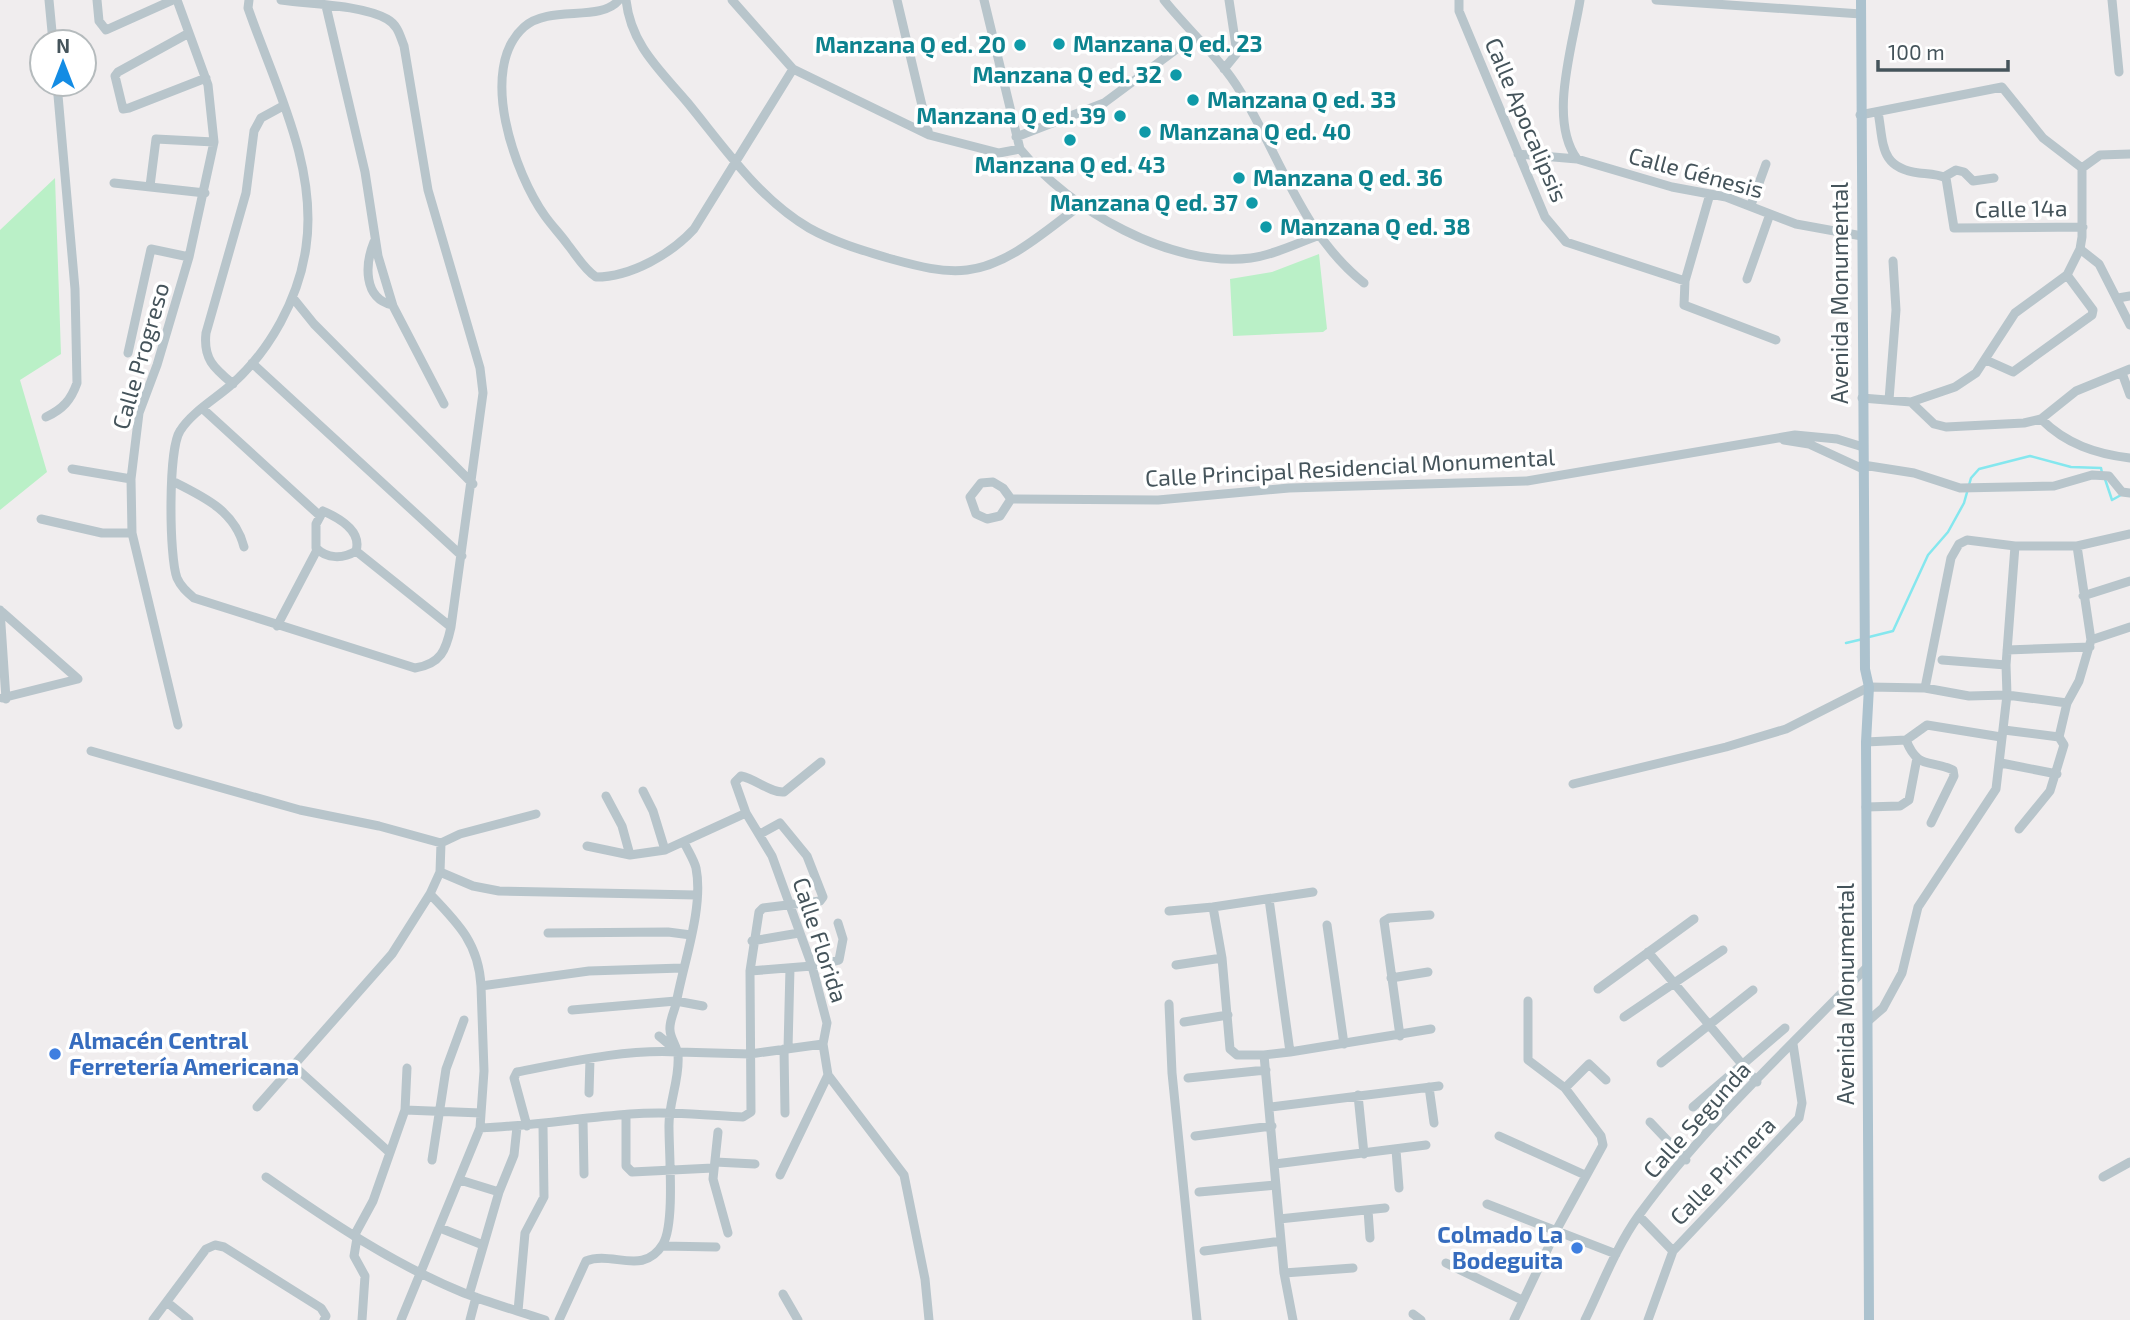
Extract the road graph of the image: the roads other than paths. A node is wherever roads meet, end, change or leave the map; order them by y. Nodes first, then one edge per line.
1 (49, 0) edge
2 (97, 0) edge
3 (175, 0) edge
4 (249, 0) edge
5 (281, 0) edge
6 (619, 0) edge
7 (626, 0) edge
8 (732, 0) edge
9 (897, 0) edge
10 (984, 0) edge
11 (1164, 0) edge
12 (1229, 0) edge
13 (1459, 0) edge
14 (1580, 0) edge
15 (1656, 0) edge
16 (1861, 0) edge
17 (2112, 0) edge
18 (1775, 4) edge
19 (326, 6) junction
20 (1861, 14) junction
21 (52, 28) edge
22 (189, 33) junction
23 (1194, 37) junction
24 (793, 69) junction
25 (1224, 69) junction
26 (2119, 72) dead end
27 (206, 78) junction
28 (58, 98) edge
29 (282, 106) junction
30 (1878, 111) junction
31 (1860, 115) junction
32 (929, 135) junction
33 (1016, 137) junction
34 (214, 142) junction
35 (1020, 149) junction
36 (1518, 154) junction
37 (2130, 154) edge
38 (1577, 159) junction
39 (736, 162) junction
40 (1766, 164) dead end
41 (2081, 169) junction
42 (1944, 177) junction
43 (1994, 178) dead end
44 (114, 183) dead end
45 (150, 186) junction
46 (205, 192) junction
47 (1710, 194) junction
48 (1081, 205) junction
49 (1751, 205) junction
50 (1770, 214) junction
51 (2083, 227) junction
52 (1317, 236) junction
53 (1862, 236) junction
54 (374, 242) junction
55 (2080, 249) junction
56 (189, 257) junction
57 (1893, 261) dead end
58 (2067, 275) junction
59 (1747, 279) dead end
60 (1685, 281) junction
61 (1364, 284) dead end
62 (2130, 296) edge
63 (293, 298) junction
64 (2118, 298) junction
65 (393, 304) junction
66 (2130, 325) edge
67 (1776, 340) dead end
68 (128, 353) dead end
69 (1986, 360) junction
70 (252, 363) junction
71 (2126, 371) edge
72 (233, 384) junction
73 (2130, 395) edge
74 (1862, 398) junction
75 (1889, 400) junction
76 (1911, 402) junction
77 (444, 404) dead end
78 (203, 409) junction
79 (46, 417) dead end
80 (2042, 419) junction
81 (1772, 438) junction
82 (1832, 438) junction
83 (1863, 447) junction
84 (1827, 451) junction
85 (2130, 458) edge
86 (1863, 467) junction
87 (72, 469) dead end
88 (131, 480) junction
89 (172, 481) junction
90 (473, 484) junction
91 (2130, 492) edge
92 (1011, 499) junction
93 (319, 515) junction
94 (41, 519) dead end
95 (132, 533) junction
96 (2130, 534) edge
97 (2015, 546) junction
98 (2077, 546) junction
99 (244, 547) dead end
100 (317, 550) junction
101 (356, 551) junction
102 (461, 556) junction
103 (2130, 581) edge
104 (2083, 596) junction
105 (1, 610) edge
106 (277, 626) junction
107 (452, 627) junction
108 (2130, 627) edge
109 (2090, 643) junction
110 (2007, 650) junction
111 (1942, 660) dead end
112 (2006, 665) junction
113 (1868, 687) junction
114 (1925, 688) junction
115 (2007, 695) junction
116 (3, 698) edge
117 (2067, 703) junction
118 (178, 725) dead end
119 (2003, 733) junction
120 (2059, 737) junction
121 (1906, 740) junction
122 (1866, 742) junction
123 (91, 751) dead end
124 (1917, 758) junction
125 (821, 762) dead end
126 (2001, 763) junction
127 (2057, 774) junction
128 (1573, 784) dead end
129 (643, 792) dead end
130 (606, 796) dead end
131 (1866, 807) junction
132 (746, 813) junction
133 (536, 814) dead end
134 (1931, 823) dead end
135 (2019, 829) dead end
136 (760, 834) junction
137 (441, 843) junction
138 (685, 844) junction
139 (587, 846) dead end
140 (665, 850) junction
141 (630, 856) junction
142 (440, 872) junction
143 (1313, 892) dead end
144 (430, 894) junction
145 (696, 895) junction
146 (1269, 899) junction
147 (790, 905) junction
148 (1213, 907) junction
149 (1169, 911) dead end
150 (1430, 915) dead end
151 (1694, 919) dead end
152 (838, 923) dead end
153 (1327, 925) dead end
154 (548, 933) dead end
155 (799, 933) junction
156 (691, 935) junction
157 (752, 941) junction
158 (1723, 950) dead end
159 (1648, 952) junction
160 (1223, 958) junction
161 (1176, 965) dead end
162 (812, 966) junction
163 (1867, 967) junction
164 (682, 968) junction
165 (790, 968) junction
166 (750, 971) junction
167 (1428, 972) dead end
168 (1391, 978) junction
169 (1673, 982) junction
170 (481, 986) junction
171 (1598, 989) dead end
172 (1754, 990) dead end
173 (676, 1001) junction
174 (1528, 1001) dead end
175 (1169, 1004) dead end
176 (704, 1006) dead end
177 (572, 1010) dead end
178 (1228, 1016) junction
179 (1624, 1017) dead end
180 (464, 1020) dead end
181 (1868, 1021) junction
182 (1184, 1022) dead end
183 (1710, 1026) junction
184 (1785, 1028) dead end
185 (1432, 1029) dead end
186 (1400, 1035) junction
187 (659, 1036) dead end
188 (823, 1044) junction
189 (1344, 1044) junction
190 (1793, 1044) junction
191 (786, 1049) junction
192 (678, 1052) junction
193 (1290, 1052) junction
194 (750, 1054) junction
195 (1264, 1055) junction
196 (590, 1059) junction
197 (1661, 1063) dead end
198 (1741, 1064) junction
199 (294, 1066) junction
200 (407, 1068) dead end
201 (1266, 1070) junction
202 (828, 1075) junction
203 (1188, 1078) dead end
204 (1606, 1080) dead end
205 (1757, 1082) junction
206 (1565, 1088) junction
207 (589, 1093) dead end
208 (1358, 1095) junction
209 (257, 1107) dead end
210 (1271, 1107) junction
211 (1693, 1107) dead end
212 (405, 1110) junction
213 (441, 1111) junction
214 (668, 1112) junction
215 (481, 1113) junction
216 (785, 1113) dead end
217 (626, 1115) junction
218 (583, 1120) junction
219 (1650, 1122) dead end
220 (1434, 1123) dead end
221 (543, 1125) junction
222 (517, 1126) junction
223 (527, 1126) junction
224 (1272, 1126) junction
225 (480, 1128) junction
226 (718, 1132) dead end
227 (1195, 1136) dead end
228 (1499, 1136) dead end
229 (1426, 1145) dead end
230 (1396, 1150) junction
231 (389, 1152) junction
232 (1364, 1154) junction
233 (432, 1160) dead end
234 (1686, 1160) junction
235 (2130, 1162) edge
236 (755, 1164) dead end
237 (1275, 1164) junction
238 (714, 1165) junction
239 (669, 1171) junction
240 (584, 1174) dead end
241 (780, 1175) dead end
242 (1585, 1175) junction
243 (266, 1177) dead end
244 (2103, 1177) dead end
245 (460, 1180) junction
246 (1276, 1185) junction
247 (1399, 1188) dead end
248 (499, 1192) junction
249 (1199, 1192) dead end
250 (1486, 1204) dead end
251 (1385, 1208) dead end
252 (1368, 1210) junction
253 (1639, 1216) junction
254 (1279, 1219) junction
255 (440, 1228) junction
256 (1557, 1229) junction
257 (728, 1233) dead end
258 (355, 1237) junction
259 (1370, 1238) dead end
260 (1281, 1241) junction
261 (483, 1245) junction
262 (662, 1246) junction
263 (716, 1247) dead end
264 (1204, 1251) dead end
265 (1673, 1251) junction
266 (1616, 1254) junction
267 (1446, 1263) dead end
268 (1353, 1268) dead end
269 (422, 1273) junction
270 (1284, 1273) junction
271 (783, 1294) dead end
272 (472, 1296) junction
273 (1522, 1300) junction
274 (168, 1303) junction
275 (518, 1311) junction
276 (153, 1320) edge
277 (189, 1320) edge
278 (324, 1320) edge
279 (362, 1320) edge
280 (401, 1320) edge
281 (470, 1320) edge
282 (545, 1320) edge
283 (559, 1320) edge
284 (798, 1320) edge
285 (929, 1320) edge
286 (1197, 1320) edge
287 (1293, 1320) edge
288 (1514, 1320) edge
289 (1586, 1320) edge
290 (1648, 1320) edge
291 (1869, 1320) edge

1 - 21 street
2 - 3 street
3 - 22 street, Calle Progreso
4 - 29 street
5 - 19 street
6 - 39 street
7 - 39 street
8 - 24 street
9 - 32 street
10 - 33 street
11 - 23 street
12 - 25 street
13 - 36 street, Calle Apocalipsis
14 - 38 street
15 - 18 street
16 - 20 main road, Avenida Monumental
17 - 26 street
18 - 20 street
19 - 54 street
19 - 90 street
20 - 31 main road, Avenida Monumental
22 - 27 street, Calle Progreso
22 - 27 street
23 - 25 street
23 - 33 street
24 - 32 street
24 - 39 street
25 - 52 street
27 - 34 street, Calle Progreso
28 - 79 street
29 - 63 street
29 - 72 street
30 - 31 street
30 - 41 street
30 - 42 street
31 - 53 main road, Avenida Monumental
32 - 35 street
33 - 35 street
34 - 45 street
34 - 46 street, Calle Progreso
35 - 48 street
36 - 38 street, Calle Génesis
36 - 60 street, Calle Apocalipsis
37 - 41 street
38 - 47 street, Calle Génesis
39 - 48 street
40 - 49 street
41 - 51 street
42 - 43 street
42 - 51 street, Calle 14a
44 - 45 street
45 - 46 street
46 - 56 street, Calle Progreso
47 - 49 street, Calle Génesis
47 - 60 street
48 - 52 street
49 - 50 street, Calle Génesis
50 - 53 street, Calle Génesis
50 - 59 street
51 - 55 street
52 - 61 street
53 - 74 main road, Avenida Monumental
54 - 65 street
54 - 65 street
55 - 58 street
55 - 64 street
56 - 68 street
56 - 88 street, Calle Progreso
57 - 75 street
58 - 69 street
58 - 69 street
60 - 67 street
62 - 64 street
63 - 70 street
63 - 90 street
64 - 66 street
65 - 77 street
69 - 76 street
70 - 72 street
70 - 102 street
71 - 73 street
71 - 80 street
72 - 78 street
74 - 75 street
74 - 83 main road, Avenida Monumental
75 - 76 street
76 - 80 street
78 - 89 street
78 - 93 street
80 - 85 street
81 - 82 street, Calle Principal Residencial Monumental
81 - 84 street, Calle Principal Residencial Monumental
81 - 92 street, Calle Principal Residencial Monumental
82 - 83 street, Calle Principal Residencial Monumental
82 - 84 street
83 - 86 main road, Avenida Monumental
84 - 86 street, Calle Principal Residencial Monumental
86 - 91 street, Calle Principal Residencial Monumental
86 - 113 main road, Avenida Monumental
87 - 88 street
88 - 95 street, Calle Progreso
89 - 99 street
89 - 106 street
90 - 102 street
92 - 92 street
93 - 100 street
93 - 101 street
94 - 95 street
95 - 118 street, Calle Progreso
96 - 98 street
97 - 98 street
97 - 110 street
97 - 114 street
98 - 104 street
100 - 101 street
100 - 106 street
101 - 107 street
102 - 107 street
103 - 104 street
104 - 109 street
105 - 116 street
105 - 116 street
106 - 107 street
108 - 109 street
109 - 110 street
109 - 117 street
110 - 112 street
111 - 112 street
112 - 115 street
113 - 114 street
113 - 122 main road, Avenida Monumental
113 - 128 street
114 - 115 street
115 - 117 street
115 - 119 street
117 - 120 street
119 - 120 street
119 - 121 street
119 - 126 street
120 - 127 street
121 - 122 street
121 - 124 street
122 - 131 main road, Avenida Monumental
123 - 137 street
124 - 131 street
124 - 134 street
125 - 132 street, Calle Florida
126 - 127 street
126 - 181 street
127 - 135 street
129 - 140 street
130 - 141 street
131 - 163 main road, Avenida Monumental
132 - 136 street, Calle Florida
132 - 138 street
133 - 137 street
136 - 147 street, Calle Florida
136 - 147 street
137 - 142 street
138 - 140 street
138 - 145 street
139 - 141 street
140 - 141 street
142 - 144 street
142 - 145 street
143 - 146 street
144 - 170 street
144 - 199 street
145 - 156 street
146 - 148 street
146 - 193 street
147 - 155 street, Calle Florida
147 - 157 street
148 - 149 street
148 - 160 street
150 - 168 street
151 - 159 street
152 - 162 street
153 - 189 street
154 - 156 street
155 - 157 street
155 - 162 street, Calle Florida
156 - 164 street
157 - 166 street
158 - 169 street
159 - 169 street
159 - 171 street
160 - 161 street
160 - 178 street
162 - 165 street
162 - 188 street, Calle Florida
163 - 181 main road, Avenida Monumental
163 - 190 street, Calle Segunda
164 - 170 street
164 - 173 street
165 - 166 street
165 - 191 street
166 - 194 street
167 - 168 street
168 - 186 street
169 - 179 street
169 - 183 street
170 - 215 street
172 - 183 street
173 - 176 street
173 - 177 street
173 - 192 street
174 - 206 street
175 - 286 street
178 - 182 street
178 - 195 street
180 - 213 street
181 - 291 main road, Avenida Monumental
183 - 197 street
183 - 198 street
184 - 198 street
185 - 186 street
186 - 189 street
187 - 192 street
188 - 191 street
188 - 202 street, Calle Florida
189 - 193 street
190 - 205 street, Calle Segunda
190 - 265 street, Calle Primera
191 - 194 street
191 - 216 street
192 - 194 street
192 - 196 street
192 - 214 street
193 - 195 street
194 - 214 street
195 - 201 street
196 - 207 street
196 - 223 street
198 - 205 street
198 - 211 street
199 - 209 street
199 - 231 street
200 - 212 street
201 - 203 street
201 - 210 street
202 - 241 street
202 - 285 street, Calle Florida
204 - 206 street
205 - 234 street, Calle Segunda
206 - 242 street
208 - 210 street
208 - 220 street
208 - 232 street
210 - 224 street
212 - 213 street
212 - 231 street
213 - 215 street
213 - 233 street
214 - 217 street
214 - 239 street
215 - 225 street
217 - 218 street
217 - 239 street
218 - 221 street
218 - 240 street
219 - 234 street
221 - 223 street
221 - 275 street
222 - 223 street
222 - 225 street
222 - 248 street
224 - 227 street
224 - 237 street
225 - 245 street
226 - 238 street
228 - 242 street
229 - 230 street
230 - 232 street
230 - 247 street
231 - 258 street
232 - 237 street
234 - 253 street, Calle Segunda
235 - 244 street
236 - 238 street
237 - 246 street
238 - 239 street
238 - 257 street
239 - 262 street
242 - 256 street
243 - 258 street
245 - 248 street
245 - 255 street
246 - 249 street
246 - 254 street
248 - 261 street
250 - 256 street
251 - 252 street
252 - 254 street
252 - 259 street
253 - 265 street
253 - 266 street, Calle Segunda
254 - 260 street
255 - 261 street
255 - 269 street
256 - 266 street
256 - 273 street
258 - 269 street
258 - 279 street
260 - 264 street
260 - 270 street
261 - 272 street
262 - 263 street
262 - 283 street
265 - 290 street, Calle Primera
266 - 289 street, Calle Segunda
267 - 273 street
268 - 270 street
269 - 272 street
269 - 280 street
270 - 287 street
271 - 284 street
272 - 275 street
272 - 281 street
273 - 288 street
274 - 276 street
274 - 277 street
274 - 278 street
275 - 282 street

